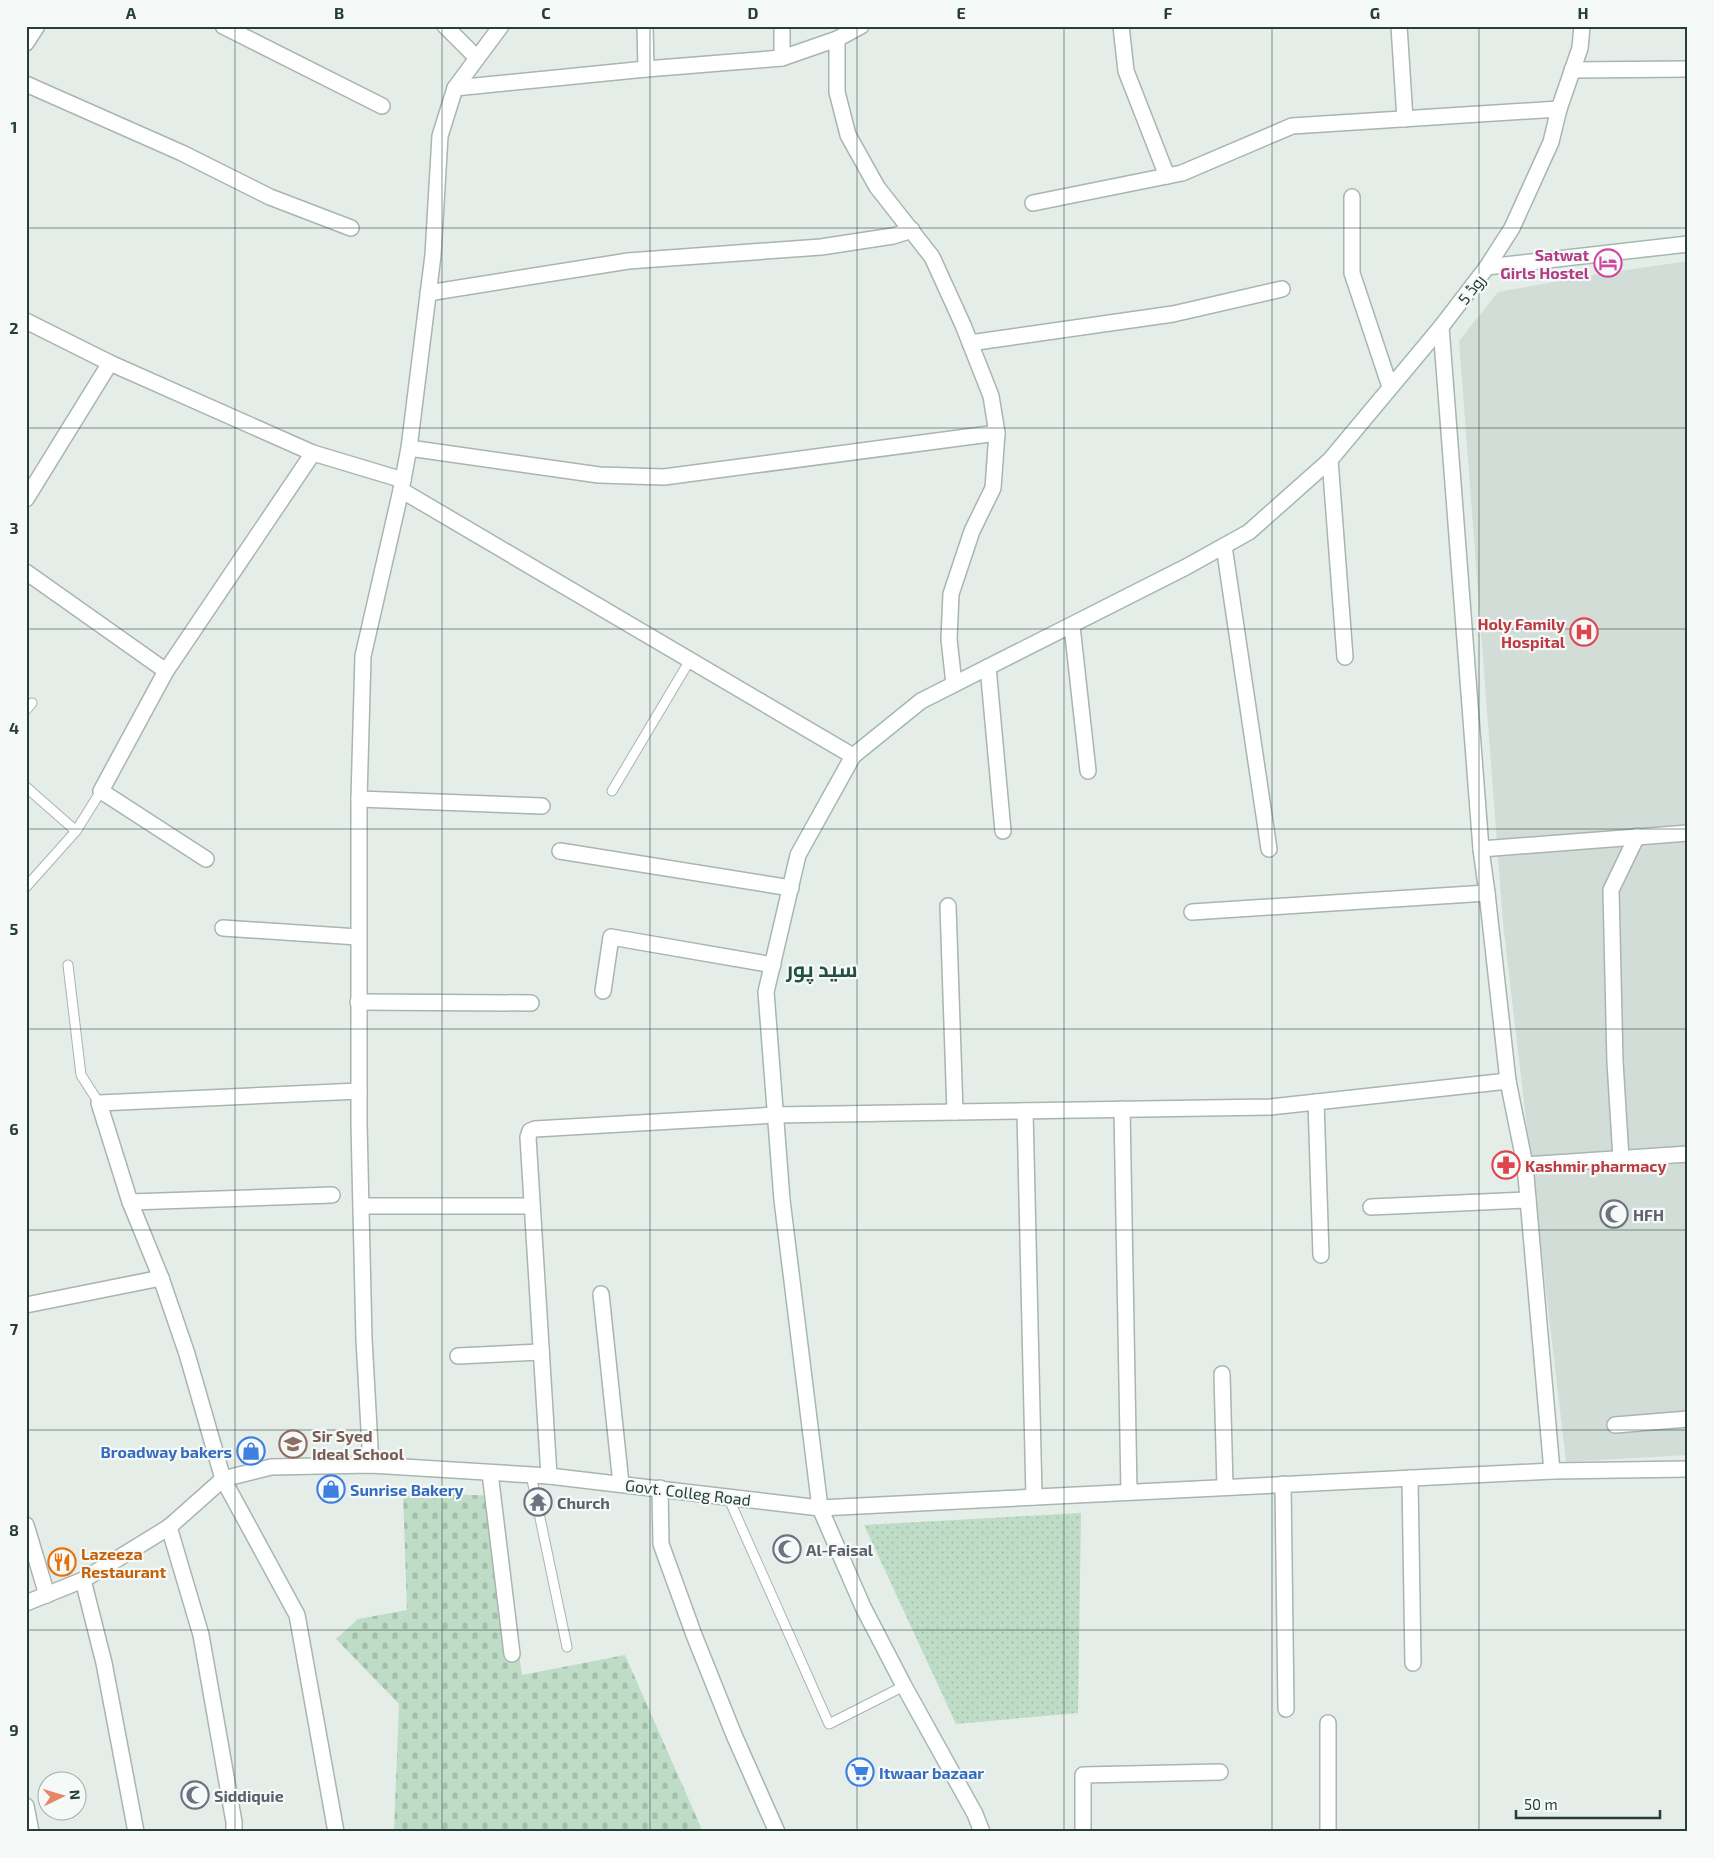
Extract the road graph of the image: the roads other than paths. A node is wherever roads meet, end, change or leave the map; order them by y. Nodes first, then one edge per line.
1 (37, 26) edge
2 (223, 26) edge
3 (445, 26) edge
4 (500, 26) edge
5 (644, 26) edge
6 (782, 26) edge
7 (861, 26) edge
8 (1121, 26) edge
9 (1399, 26) edge
10 (1582, 26) edge
11 (837, 39) junction
12 (26, 43) edge
13 (477, 58) junction
14 (782, 58) junction
15 (646, 69) junction
16 (1688, 69) edge
17 (1572, 70) junction
18 (26, 84) edge
19 (456, 88) junction
20 (382, 106) dead end
21 (1559, 109) junction
22 (1405, 119) junction
23 (1167, 176) junction
24 (1352, 197) dead end
25 (1033, 203) dead end
26 (351, 228) dead end
27 (912, 230) junction
28 (1688, 244) edge
29 (1487, 267) junction
30 (1282, 289) dead end
31 (428, 294) junction
32 (26, 321) edge
33 (1441, 327) junction
34 (970, 343) junction
35 (110, 363) junction
36 (1390, 387) junction
37 (997, 433) junction
38 (409, 448) junction
39 (313, 454) junction
40 (1330, 460) junction
41 (402, 485) junction
42 (26, 499) edge
43 (1224, 546) junction
44 (26, 572) edge
45 (1072, 626) junction
46 (1345, 658) dead end
47 (690, 660) junction
48 (988, 667) junction
49 (166, 671) junction
50 (954, 684) junction
51 (853, 756) junction
52 (1088, 771) dead end
53 (26, 787) edge
54 (101, 791) junction
55 (612, 791) dead end
56 (359, 799) junction
57 (542, 806) dead end
58 (1004, 830) dead end
59 (76, 831) junction
60 (1688, 833) edge
61 (1637, 836) junction
62 (1269, 849) dead end
63 (1481, 849) junction
64 (560, 851) dead end
65 (206, 859) dead end
66 (26, 887) edge
67 (790, 888) junction
68 (1487, 893) junction
69 (948, 906) dead end
70 (1192, 912) dead end
71 (223, 928) dead end
72 (358, 937) junction
73 (68, 965) dead end
74 (773, 965) junction
75 (603, 991) dead end
76 (358, 1002) junction
77 (531, 1003) dead end
78 (1508, 1081) junction
79 (359, 1091) junction
80 (1316, 1102) junction
81 (99, 1103) junction
82 (1122, 1109) junction
83 (1026, 1111) junction
84 (956, 1112) junction
85 (775, 1115) junction
86 (1688, 1154) edge
87 (1621, 1158) junction
88 (1525, 1165) junction
89 (332, 1195) dead end
90 (1528, 1200) junction
91 (130, 1202) junction
92 (361, 1206) junction
93 (532, 1206) junction
94 (1371, 1208) dead end
95 (1321, 1255) dead end
96 (160, 1278) junction
97 (601, 1294) dead end
98 (26, 1305) edge
99 (541, 1352) junction
100 (458, 1356) dead end
101 (1222, 1374) dead end
102 (1688, 1419) edge
103 (1615, 1425) dead end
104 (371, 1465) junction
105 (1688, 1469) edge
106 (1552, 1471) junction
107 (490, 1473) junction
108 (531, 1475) junction
109 (549, 1476) junction
110 (1410, 1478) junction
111 (223, 1479) junction
112 (621, 1484) junction
113 (1283, 1484) junction
114 (1226, 1487) junction
115 (660, 1488) junction
116 (1129, 1492) junction
117 (728, 1497) junction
118 (1034, 1497) junction
119 (820, 1508) junction
120 (26, 1525) edge
121 (169, 1527) junction
122 (83, 1580) junction
123 (47, 1595) junction
124 (26, 1603) edge
125 (567, 1647) dead end
126 (512, 1654) dead end
127 (1413, 1663) dead end
128 (904, 1686) junction
129 (1286, 1709) dead end
130 (1328, 1723) dead end
131 (1220, 1772) dead end
132 (26, 1806) edge
133 (31, 1832) edge
134 (136, 1832) edge
135 (234, 1832) edge
136 (336, 1832) edge
137 (776, 1832) edge
138 (982, 1832) edge
139 (1083, 1832) edge
140 (1328, 1832) edge

1 - 12 street
2 - 20 street
3 - 13 street
4 - 13 street
5 - 15 street
6 - 14 street
7 - 11 street
8 - 23 street
9 - 22 street
10 - 17 street
11 - 14 street
11 - 27 street
13 - 19 street
14 - 15 street
15 - 19 street
16 - 17 street
17 - 21 street
18 - 26 street
19 - 31 street
21 - 22 street
21 - 29 street
22 - 23 street
23 - 25 street
24 - 36 street
27 - 31 street
27 - 34 street
28 - 29 street, روڈ 5
29 - 33 street, روڈ 5
30 - 34 street
31 - 38 street
32 - 35 street
33 - 36 street, روڈ 5
33 - 63 street
34 - 37 street
35 - 39 street
35 - 42 street
36 - 40 street, روڈ 5
37 - 38 street
37 - 50 street
38 - 41 street
39 - 41 street
39 - 49 street
40 - 43 street, روڈ 5
40 - 46 street
41 - 47 street
41 - 56 street
43 - 45 street, روڈ 5
43 - 62 street
44 - 49 street
45 - 48 street, روڈ 5
45 - 52 street
47 - 51 street
47 - 55 lane
48 - 50 street, روڈ 5
48 - 58 street
49 - 54 street
50 - 51 street, روڈ 5
51 - 67 street
53 - 59 lane
54 - 59 lane
54 - 65 street
56 - 57 street
56 - 72 street
59 - 66 lane
60 - 61 street
61 - 63 street
61 - 87 street
63 - 68 street
64 - 67 street
67 - 74 street
68 - 70 street
68 - 78 street
69 - 84 street
71 - 72 street
72 - 76 street
73 - 81 lane
74 - 75 street
74 - 85 street
76 - 77 street
76 - 79 street
78 - 80 street
78 - 88 street
79 - 81 street
79 - 92 street
80 - 82 street
80 - 95 street
81 - 91 street
82 - 83 street
82 - 116 street
83 - 84 street
83 - 118 street
84 - 85 street
85 - 93 street
85 - 119 street
86 - 87 street
87 - 88 street
88 - 90 street
89 - 91 street
90 - 94 street
90 - 106 street
91 - 96 street
92 - 93 street
92 - 104 street
93 - 99 street
96 - 98 street
96 - 111 street
97 - 112 street
99 - 100 street
99 - 109 street
101 - 114 street
102 - 103 street
104 - 107 street, Govt. Colleg Road
104 - 111 street, Govt. Colleg Road
105 - 106 street, Govt. Colleg Road
106 - 110 street, Govt. Colleg Road
107 - 108 street, Govt. Colleg Road
107 - 126 street
108 - 109 street, Govt. Colleg Road
108 - 125 lane
109 - 112 street, Govt. Colleg Road
110 - 113 street, Govt. Colleg Road
110 - 127 street
111 - 121 street, Govt. Colleg Road
111 - 136 street
112 - 115 street, Govt. Colleg Road
113 - 114 street, Govt. Colleg Road
113 - 129 street
114 - 116 street, Govt. Colleg Road
115 - 117 street, Govt. Colleg Road
115 - 137 street
116 - 118 street, Govt. Colleg Road
117 - 119 street, Govt. Colleg Road
117 - 128 lane
118 - 119 street, Govt. Colleg Road
119 - 128 street
120 - 123 street
121 - 122 street, Govt. Colleg Road
121 - 135 street
122 - 123 street, Govt. Colleg Road
122 - 134 street
123 - 124 street, Govt. Colleg Road
128 - 138 street
130 - 140 street
131 - 139 street
132 - 133 street

